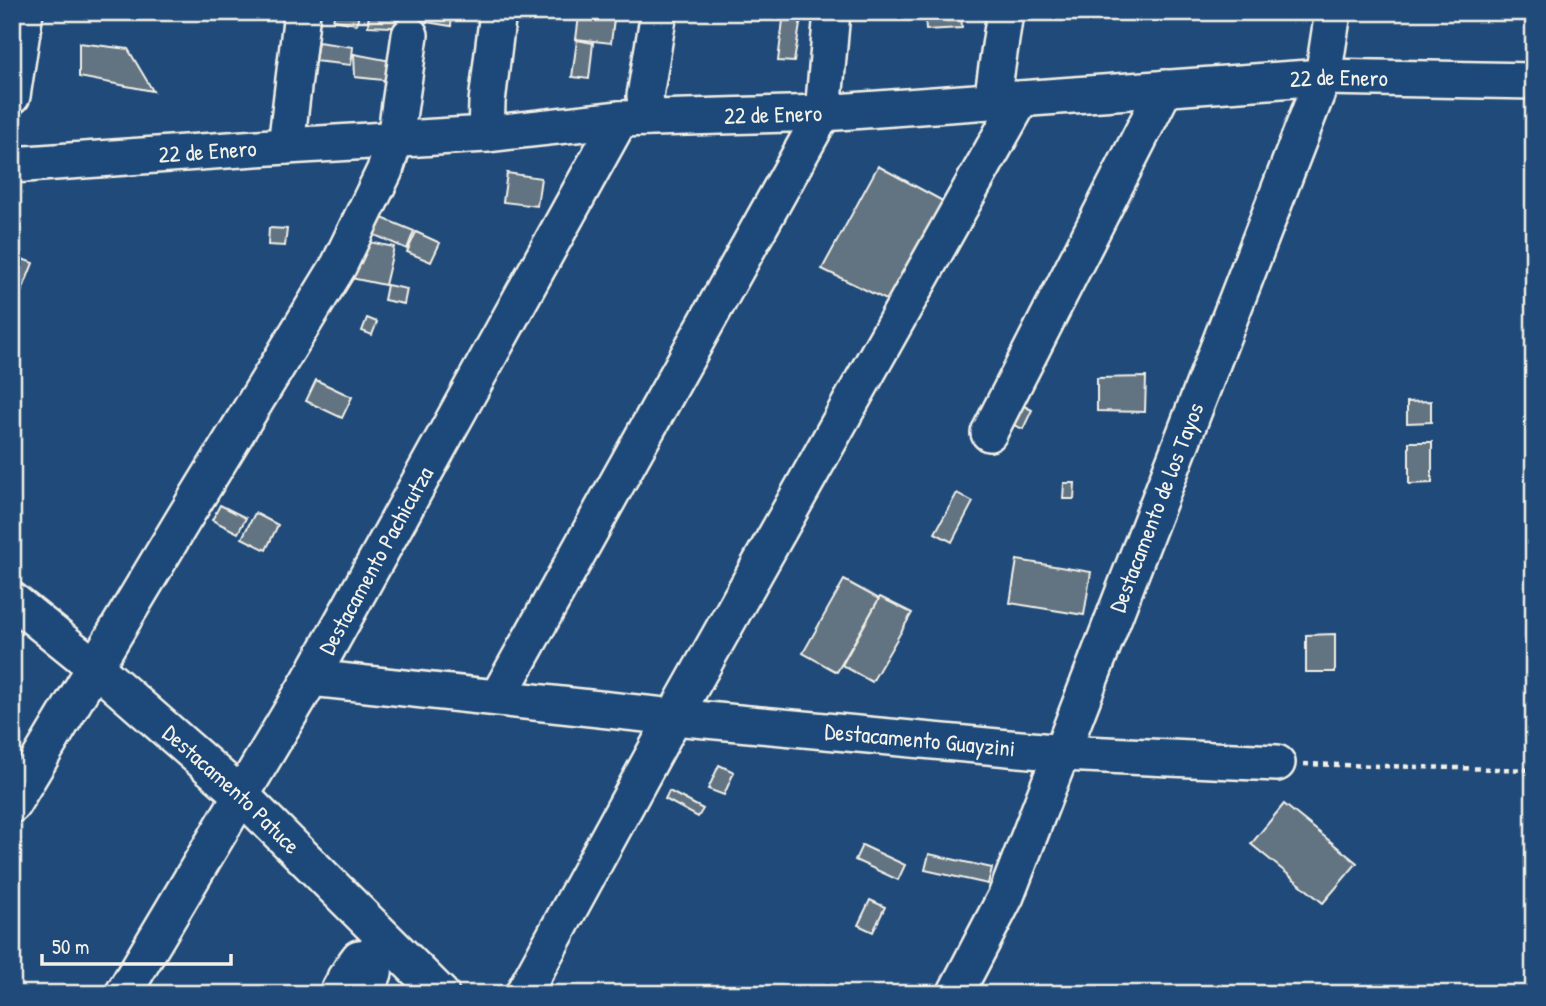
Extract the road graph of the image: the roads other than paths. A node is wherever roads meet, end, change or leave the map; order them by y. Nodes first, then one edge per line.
1 (25, 12) edge
2 (302, 12) edge
3 (498, 12) edge
4 (659, 12) edge
5 (832, 12) edge
6 (1005, 12) edge
7 (1333, 12) edge
8 (410, 36) dead end
9 (1323, 77) junction
10 (1534, 82) edge
11 (1165, 88) junction
12 (12, 96) edge
13 (1006, 100) junction
14 (822, 113) junction
15 (634, 119) junction
16 (486, 134) junction
17 (395, 139) junction
18 (286, 146) junction
19 (12, 165) edge
20 (989, 433) dead end
21 (12, 600) edge
22 (95, 667) junction
23 (311, 678) junction
24 (498, 697) junction
25 (674, 717) junction
26 (1063, 753) junction
27 (1277, 763) road end
28 (241, 795) junction
29 (12, 805) edge
30 (123, 994) edge
31 (441, 994) edge
32 (523, 994) edge
33 (956, 994) edge

1 - 12 street
2 - 18 street
3 - 16 street
4 - 15 street
5 - 14 street
6 - 13 street
7 - 9 street, Destacamento de los Tayos
8 - 17 street
9 - 10 street, 22 de Enero
9 - 11 street, 22 de Enero
9 - 26 street, Destacamento de los Tayos
11 - 13 street, 22 de Enero
11 - 20 street
13 - 14 street, 22 de Enero
13 - 25 street
14 - 15 street, 22 de Enero
14 - 24 street
15 - 16 street, 22 de Enero
15 - 23 street, Destacamento Pachicutza
16 - 17 street, 22 de Enero
17 - 18 street, 22 de Enero
17 - 22 street
18 - 19 street, 22 de Enero
21 - 22 street, Destacamento Patuce
22 - 28 street, Destacamento Patuce
22 - 29 street
23 - 24 street, Destacamento Guayzini
23 - 28 street, Destacamento Pachicutza
24 - 25 street, Destacamento Guayzini
25 - 26 street, Destacamento Guayzini
25 - 32 street
26 - 27 street, Destacamento Guayzini
26 - 33 street, Destacamento de los Tayos
28 - 30 street, Destacamento Pachicutza
28 - 31 street, Destacamento Patuce

